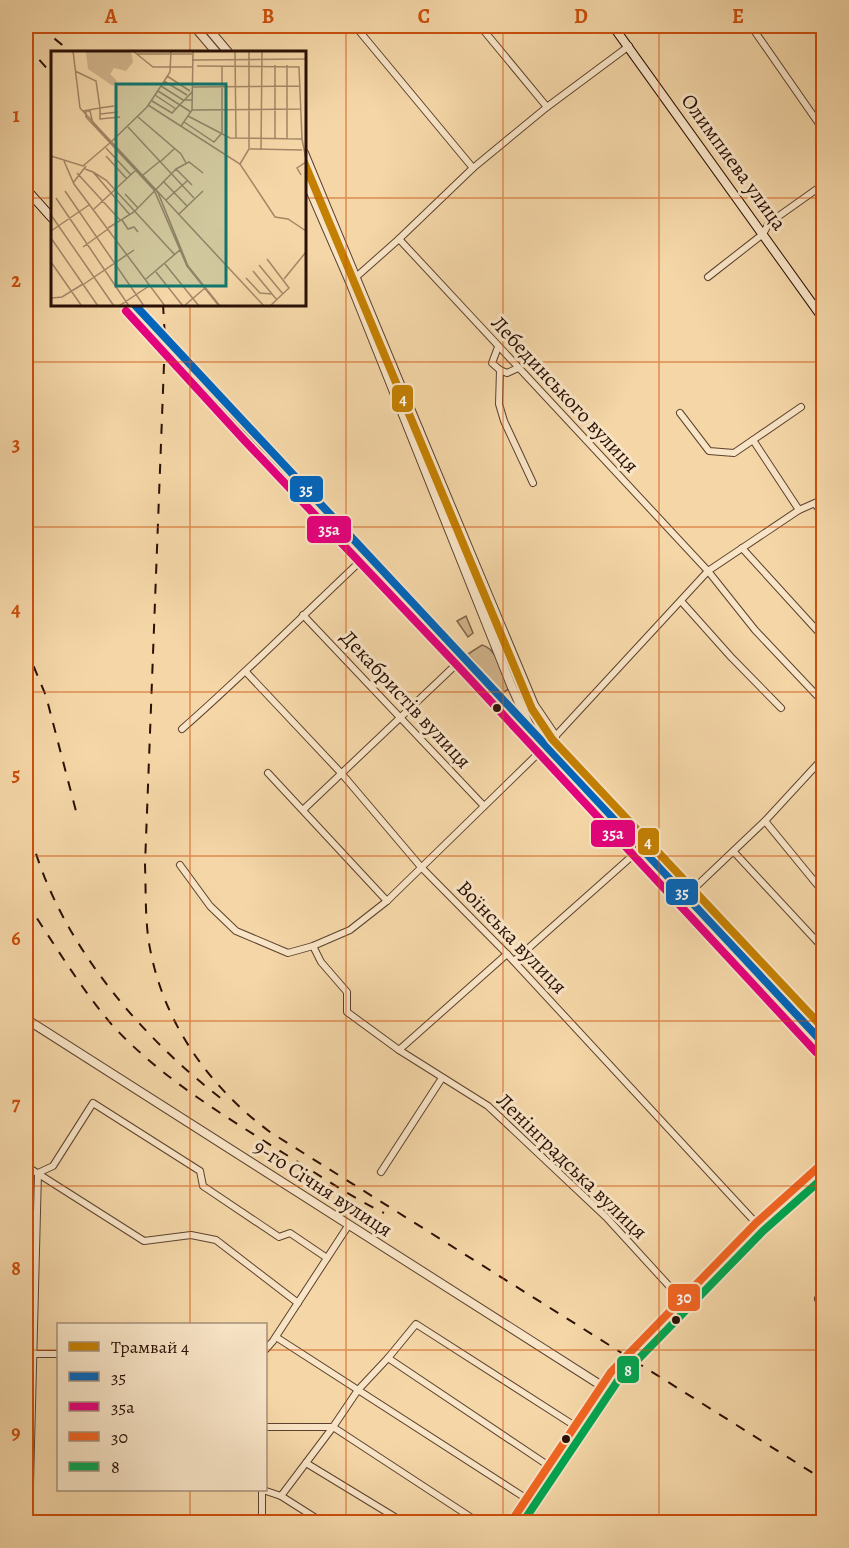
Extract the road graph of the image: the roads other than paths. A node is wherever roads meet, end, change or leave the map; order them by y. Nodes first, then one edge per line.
1 (194, 26) edge
2 (206, 26) edge
3 (355, 26) edge
4 (480, 26) edge
5 (613, 26) edge
6 (751, 26) edge
7 (629, 46) junction
8 (215, 51) edge
9 (227, 51) edge
10 (547, 107) junction
11 (824, 131) edge
12 (306, 158) edge
13 (473, 168) junction
14 (306, 180) edge
15 (824, 183) edge
16 (26, 189) edge
17 (51, 217) edge
18 (764, 234) junction
19 (399, 239) junction
20 (708, 277) dead end
21 (352, 280) junction
22 (136, 306) edge
23 (824, 320) edge
24 (498, 347) junction
25 (518, 368) junction
26 (500, 370) junction
27 (801, 407) dead end
28 (680, 412) dead end
29 (419, 430) junction
30 (753, 440) junction
31 (413, 444) junction
32 (533, 483) dead end
33 (824, 499) edge
34 (815, 504) junction
35 (799, 510) junction
36 (824, 515) edge
37 (742, 548) junction
38 (367, 555) junction
39 (708, 571) junction
40 (681, 601) junction
41 (303, 615) junction
42 (824, 638) edge
43 (464, 657) junction
44 (246, 672) junction
45 (824, 703) edge
46 (781, 708) dead end
47 (401, 718) junction
48 (182, 729) dead end
49 (534, 734) junction
50 (555, 736) junction
51 (544, 747) junction
52 (824, 757) edge
53 (268, 773) dead end
54 (342, 774) junction
55 (484, 806) junction
56 (304, 810) junction
57 (765, 821) junction
58 (640, 849) junction
59 (734, 852) junction
60 (180, 865) dead end
61 (421, 867) junction
62 (824, 893) edge
63 (685, 897) junction
64 (387, 901) junction
65 (313, 946) junction
66 (824, 949) edge
67 (507, 954) junction
68 (514, 962) junction
69 (26, 1019) edge
70 (824, 1045) edge
71 (399, 1050) junction
72 (442, 1078) junction
73 (824, 1162) edge
74 (26, 1166) edge
75 (381, 1172) dead end
76 (38, 1173) junction
77 (756, 1223) junction
78 (348, 1226) junction
79 (327, 1258) junction
80 (681, 1299) junction
81 (298, 1303) junction
82 (276, 1337) junction
83 (267, 1348) edge
84 (29, 1354) edge
85 (57, 1354) edge
86 (388, 1358) junction
87 (602, 1386) junction
88 (358, 1390) junction
89 (575, 1426) junction
90 (267, 1427) edge
91 (333, 1427) junction
92 (306, 1463) junction
93 (549, 1466) junction
94 (262, 1491) edge
95 (265, 1491) edge
96 (281, 1496) junction
97 (527, 1499) junction
98 (29, 1522) edge
99 (262, 1522) edge
100 (322, 1522) edge
101 (403, 1522) edge
102 (478, 1522) edge
103 (511, 1522) edge

1 - 8 street
2 - 9 street
3 - 13 street
4 - 10 street
5 - 7 main road, Олимпиева улица
6 - 11 street
7 - 10 street
7 - 18 main road, Олимпиева улица
10 - 13 street
12 - 21 street
13 - 19 street
14 - 21 street
15 - 18 street
16 - 17 main road
18 - 20 street
18 - 23 main road, Олимпиева улица
19 - 21 street
19 - 24 street, Лебединського вулиця
21 - 29 street
21 - 31 street
22 - 38 main road
24 - 25 street, Лебединського вулиця
24 - 26 street
25 - 26 street
25 - 39 street, Лебединського вулиця
26 - 32 street
27 - 30 street
28 - 30 street
29 - 31 street
29 - 50 street
30 - 35 street
31 - 49 street
33 - 34 street
34 - 35 street
34 - 36 street
35 - 37 street
37 - 39 street
37 - 42 street
38 - 41 street
38 - 43 main road
39 - 40 street
39 - 45 street, Лебединського вулиця
40 - 46 street
40 - 50 street
41 - 44 street
41 - 47 street, Декабристів вулиця
43 - 47 street
43 - 49 main road
44 - 48 street
44 - 54 street, Воїнська вулиця
47 - 54 street
47 - 55 street, Декабристів вулиця
49 - 51 main road
50 - 51 street
51 - 55 street
51 - 58 main road
52 - 57 street
53 - 56 street
54 - 56 street
54 - 61 street, Воїнська вулиця
55 - 61 street
56 - 64 street
57 - 59 street
57 - 62 street
58 - 63 main road
58 - 68 street
59 - 63 street
59 - 66 street
60 - 65 street
61 - 64 street
61 - 67 street, Воїнська вулиця
63 - 70 main road
64 - 65 street
65 - 71 street, Ленінградська вулиця
67 - 68 street, Воїнська вулиця
67 - 71 street
68 - 77 street, Воїнська вулиця
69 - 78 street, 9-го Січня вулиця
71 - 72 street, Ленінградська вулиця
72 - 75 street
72 - 80 street, Ленінградська вулиця
73 - 77 street
74 - 76 street
76 - 79 street
76 - 81 street
76 - 84 street
77 - 80 street
78 - 79 street
78 - 87 street, 9-го Січня вулиця
79 - 81 street
80 - 87 street
81 - 82 street
82 - 83 street
82 - 88 street
84 - 85 street
84 - 98 street
86 - 88 street
86 - 89 street
86 - 93 street
87 - 89 street
88 - 91 street
88 - 97 street
89 - 93 street
90 - 91 street
91 - 92 street
91 - 102 street
92 - 96 street
92 - 101 street
93 - 97 street
94 - 99 street
95 - 96 street
96 - 100 street
97 - 103 street

